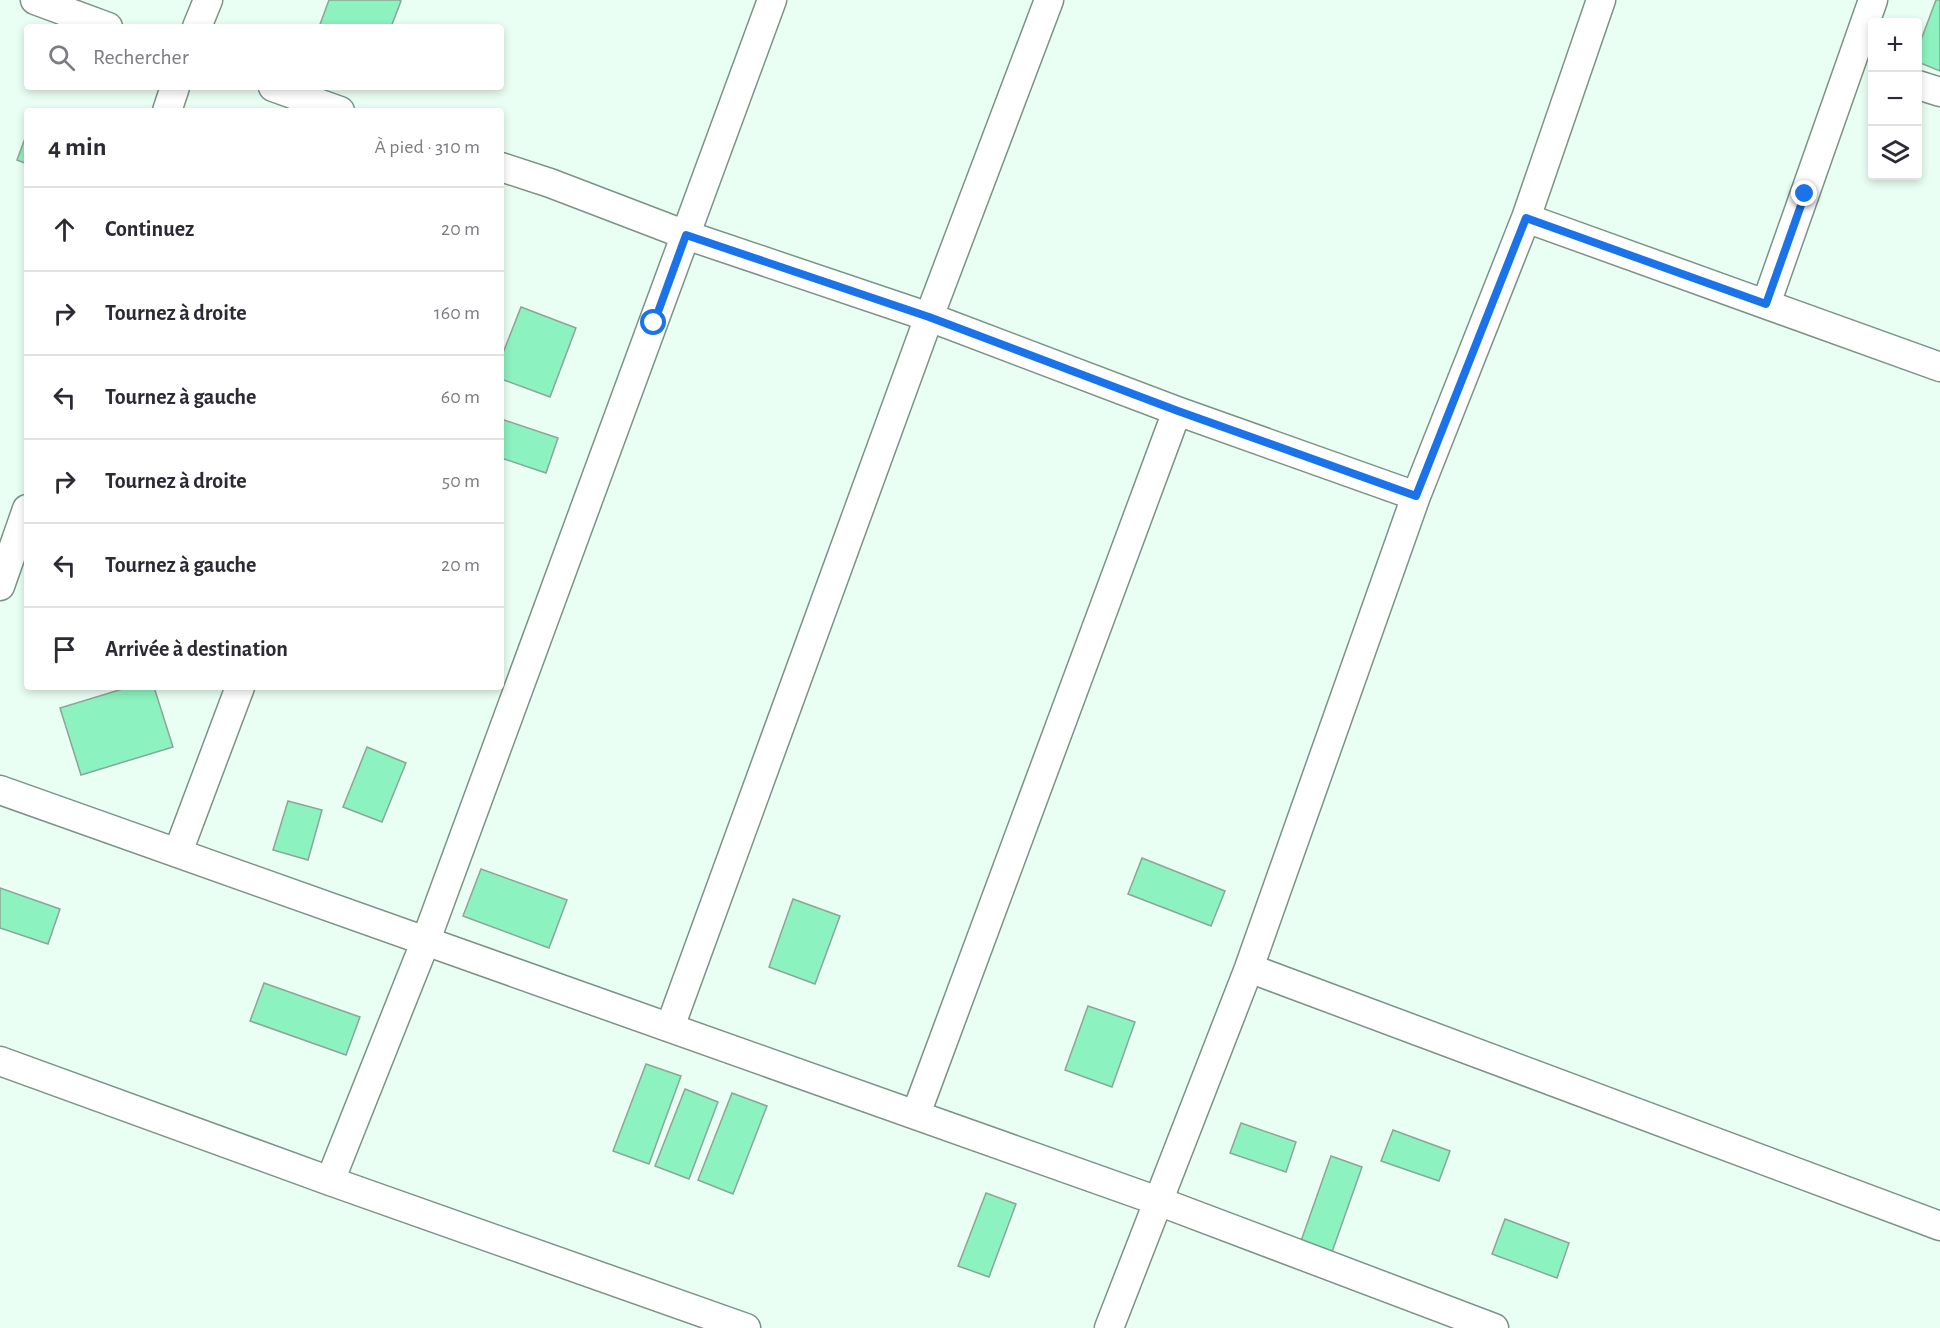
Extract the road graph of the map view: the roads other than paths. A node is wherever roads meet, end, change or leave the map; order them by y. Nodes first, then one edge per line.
1 (35, 0) edge
2 (208, 0) edge
3 (772, 0) edge
4 (1048, 0) edge
5 (1601, 0) edge
6 (1873, 0) edge
7 (100, 24) edge
8 (198, 24) edge
9 (1862, 65) edge
10 (1922, 87) edge
11 (174, 90) edge
12 (281, 90) edge
13 (1940, 92) edge
14 (167, 108) edge
15 (332, 108) edge
16 (504, 168) edge
17 (1526, 218) junction
18 (686, 235) junction
19 (1766, 304) junction
20 (929, 317) junction
21 (1940, 367) edge
22 (1178, 411) junction
23 (1416, 496) junction
24 (24, 520) edge
25 (0, 586) edge
26 (239, 690) edge
27 (0, 790) edge
28 (178, 852) junction
29 (426, 940) junction
30 (1249, 968) junction
31 (670, 1028) junction
32 (0, 1061) edge
33 (916, 1114) junction
34 (330, 1181) junction
35 (1158, 1201) junction
36 (1940, 1226) edge
37 (746, 1328) edge
38 (1109, 1328) edge
39 (1494, 1328) edge

1 - 7 street
2 - 8 street
3 - 18 street
4 - 20 street
5 - 17 street
6 - 9 street
9 - 19 street
10 - 13 street
11 - 14 street
12 - 15 street
16 - 18 street
17 - 19 street
17 - 23 street
18 - 20 street
18 - 29 street
19 - 21 street
20 - 22 street
20 - 31 street
22 - 23 street
22 - 33 street
23 - 30 street
24 - 25 street
26 - 28 street
27 - 28 street
28 - 29 street
29 - 31 street
29 - 34 street
30 - 35 street
30 - 36 street
31 - 33 street
32 - 34 street
33 - 35 street
34 - 37 street
35 - 38 street
35 - 39 street

